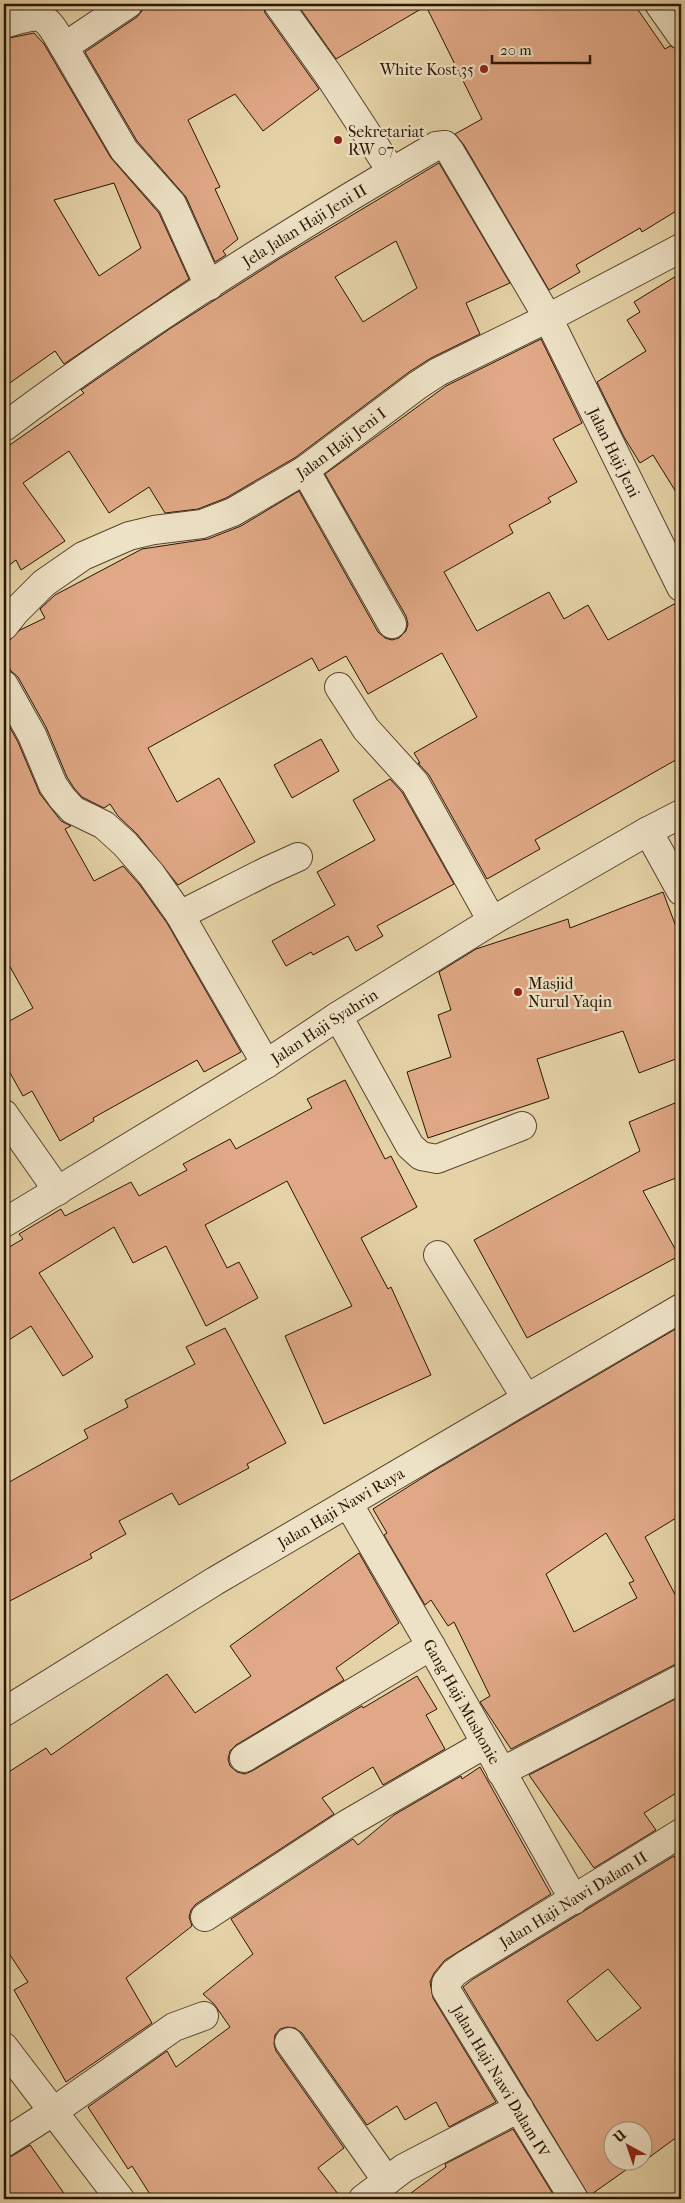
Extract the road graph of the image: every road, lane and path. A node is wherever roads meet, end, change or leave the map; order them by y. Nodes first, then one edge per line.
1 (128, 4) edge
2 (278, 4) edge
3 (659, 4) edge
4 (4, 24) edge
5 (681, 35) edge
6 (64, 47) junction
7 (392, 172) junction
8 (681, 248) edge
9 (209, 286) junction
10 (548, 318) junction
11 (6, 419) edge
12 (305, 470) junction
13 (681, 587) edge
14 (7, 612) edge
15 (392, 624) dead end
16 (4, 685) edge
17 (339, 687) dead end
18 (681, 814) edge
19 (648, 831) junction
20 (298, 857) dead end
21 (681, 891) edge
22 (180, 916) junction
23 (492, 922) junction
24 (338, 1016) junction
25 (266, 1064) junction
26 (4, 1114) edge
27 (522, 1126) dead end
28 (58, 1191) junction
29 (4, 1223) edge
30 (438, 1255) dead end
31 (681, 1308) edge
32 (526, 1398) junction
33 (348, 1503) junction
34 (431, 1646) junction
35 (681, 1679) edge
36 (4, 1712) edge
37 (485, 1744) junction
38 (244, 1758) dead end
39 (501, 1772) junction
40 (681, 1833) edge
41 (574, 1900) junction
42 (205, 1917) dead end
43 (464, 1966) joint
44 (204, 2016) dead end
45 (289, 2042) dead end
46 (4, 2047) edge
47 (518, 2108) junction
48 (54, 2111) junction
49 (4, 2143) edge
50 (387, 2181) junction
51 (120, 2199) edge
52 (363, 2199) edge
53 (574, 2199) edge

1 - 6 street
2 - 7 street
3 - 5 street
4 - 6 street
6 - 9 street
7 - 9 street, Jela Jalan Haji Jeni II
7 - 10 street, Jela Jalan Haji Jeni II
8 - 10 street, Jalan Haji Jeni I
9 - 11 street, Jela Jalan Haji Jeni II
10 - 12 street, Jalan Haji Jeni I
10 - 13 street, Jalan Haji Jeni
12 - 14 street, Jalan Haji Jeni I
12 - 15 street
16 - 22 street
17 - 23 street
18 - 19 street
19 - 21 street
19 - 23 street, Jalan Haji Syahrin
20 - 22 street
22 - 25 street
23 - 24 street, Jalan Haji Syahrin
24 - 25 street, Jalan Haji Syahrin
24 - 27 street
25 - 28 street, Jalan Haji Syahrin
26 - 28 street
28 - 29 street, Jalan Haji Syahrin
30 - 32 street
31 - 32 street, Jalan Haji Nawi Raya
32 - 33 street, Jalan Haji Nawi Raya
33 - 34 street, Gang Haji Mushonie
33 - 36 street, Jalan Haji Nawi Raya
34 - 37 street, Gang Haji Mushonie
34 - 38 street
35 - 39 street
37 - 39 street, Gang Haji Mushonie
37 - 42 street
39 - 41 street, Gang Haji Mushonie
40 - 41 street, Jalan Haji Nawi Dalam II
41 - 43 street, Jalan Haji Nawi Dalam II
43 - 47 street, Jalan Haji Nawi Dalam IV
44 - 48 street
45 - 50 street
46 - 48 street
47 - 50 street
47 - 53 street, Jalan Haji Nawi Dalam IV
48 - 49 street
48 - 51 street
50 - 52 street

